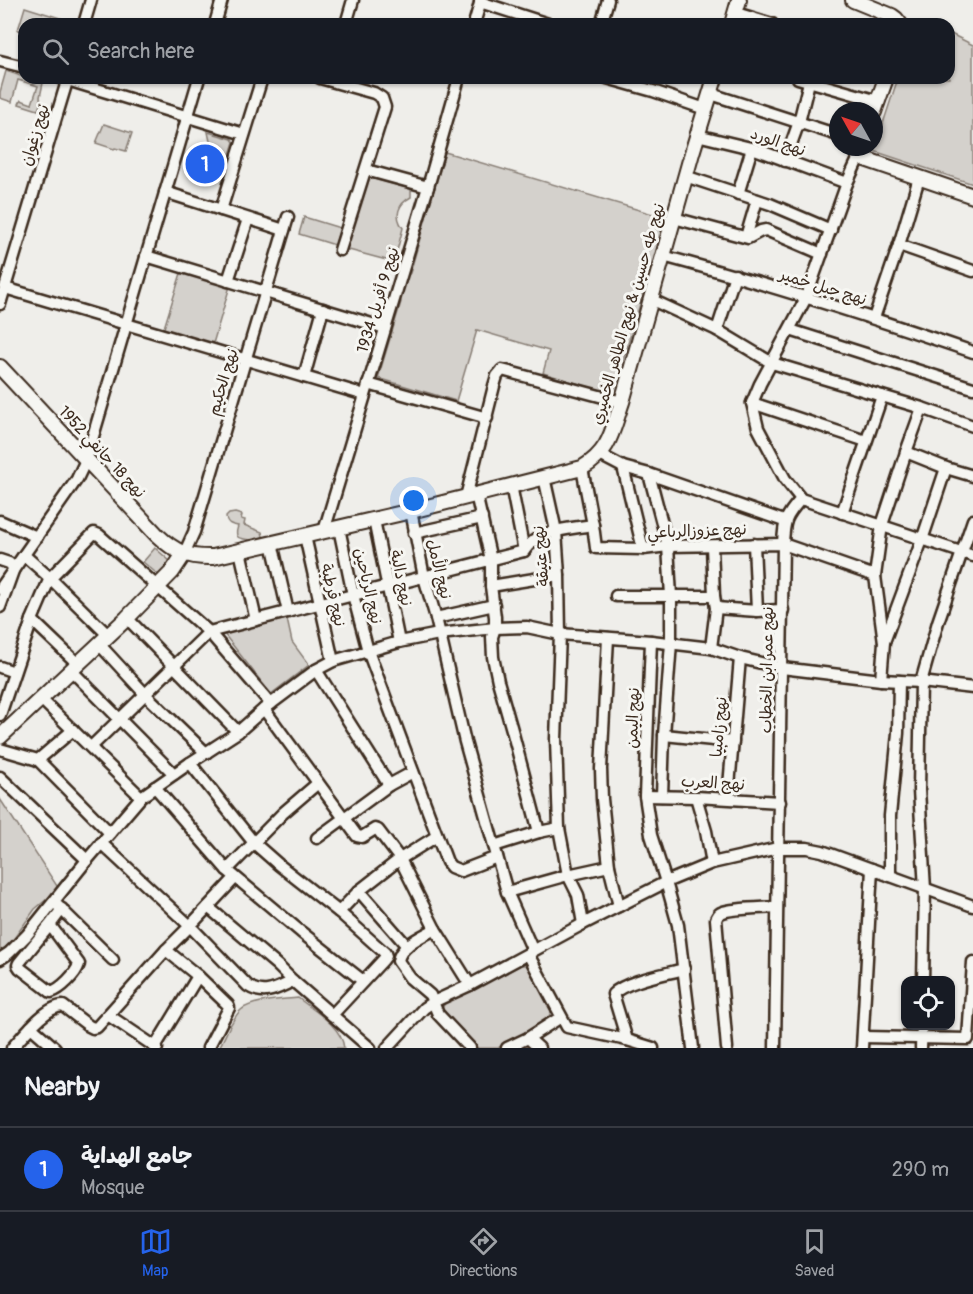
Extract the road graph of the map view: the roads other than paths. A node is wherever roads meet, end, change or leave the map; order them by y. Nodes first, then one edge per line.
1 (91, 0) edge
2 (222, 0) edge
3 (353, 0) edge
4 (608, 0) edge
5 (853, 0) edge
6 (480, 1) edge
7 (736, 12) edge
8 (86, 18) edge
9 (217, 18) edge
10 (348, 18) edge
11 (476, 18) edge
12 (530, 18) edge
13 (603, 18) edge
14 (754, 18) edge
15 (895, 18) edge
16 (0, 61) edge
17 (18, 66) edge
18 (63, 84) edge
19 (82, 84) edge
20 (197, 84) edge
21 (260, 84) edge
22 (344, 84) edge
23 (457, 84) edge
24 (627, 84) edge
25 (714, 84) edge
26 (805, 84) edge
27 (818, 84) edge
28 (884, 84) edge
29 (711, 94) junction
30 (864, 102) edge
31 (878, 102) edge
32 (705, 109) junction
33 (188, 116) junction
34 (799, 122) junction
35 (829, 132) edge
36 (244, 134) junction
37 (697, 135) junction
38 (752, 148) junction
39 (858, 156) edge
40 (869, 156) edge
41 (786, 161) junction
42 (366, 170) junction
43 (685, 177) junction
44 (919, 178) junction
45 (847, 183) junction
46 (428, 187) junction
47 (165, 192) junction
48 (738, 194) junction
49 (973, 196) edge
50 (757, 200) junction
51 (221, 210) junction
52 (288, 217) dead end
53 (674, 218) junction
54 (248, 219) junction
55 (284, 230) junction
56 (831, 230) junction
57 (746, 237) junction
58 (899, 245) junction
59 (340, 250) dead end
60 (822, 254) junction
61 (146, 256) junction
62 (663, 256) junction
63 (973, 271) edge
64 (735, 275) junction
65 (4, 281) edge
66 (228, 281) junction
67 (265, 292) junction
68 (806, 298) junction
69 (650, 299) junction
70 (0, 304) edge
71 (323, 309) junction
72 (874, 318) junction
73 (126, 324) junction
74 (385, 328) junction
75 (717, 330) junction
76 (790, 330) junction
77 (973, 352) edge
78 (245, 360) junction
79 (772, 363) junction
80 (0, 367) edge
81 (304, 377) junction
82 (973, 388) edge
83 (366, 390) junction
84 (882, 396) junction
85 (622, 402) junction
86 (752, 403) junction
87 (922, 408) junction
88 (487, 418) junction
89 (973, 426) edge
90 (866, 441) junction
91 (906, 452) junction
92 (600, 455) junction
93 (86, 460) junction
94 (623, 467) junction
95 (582, 468) junction
96 (946, 468) junction
97 (649, 474) junction
98 (544, 477) junction
99 (973, 477) edge
100 (511, 485) junction
101 (471, 495) junction
102 (801, 499) junction
103 (411, 511) junction
104 (842, 513) junction
105 (482, 518) junction
106 (374, 520) junction
107 (973, 520) edge
108 (0, 521) edge
109 (784, 521) junction
110 (593, 525) junction
111 (882, 525) junction
112 (339, 528) junction
113 (324, 531) junction
114 (556, 531) junction
115 (414, 533) junction
116 (305, 536) junction
117 (36, 537) junction
118 (922, 540) junction
119 (272, 543) junction
120 (754, 544) junction
121 (783, 544) junction
122 (668, 546) junction
123 (712, 546) junction
124 (643, 549) junction
125 (240, 550) junction
126 (524, 551) junction
127 (962, 553) junction
128 (184, 554) junction
129 (24, 555) junction
130 (973, 556) edge
131 (0, 560) edge
132 (491, 560) junction
133 (14, 568) junction
134 (559, 575) junction
135 (875, 576) junction
136 (424, 577) junction
137 (50, 578) junction
138 (158, 586) junction
139 (388, 586) junction
140 (491, 586) junction
141 (0, 589) edge
142 (353, 595) junction
143 (616, 596) dead end
144 (671, 596) junction
145 (714, 596) junction
146 (320, 604) junction
147 (494, 605) junction
148 (0, 607) edge
149 (716, 608) junction
150 (783, 610) junction
151 (757, 611) junction
152 (288, 612) junction
153 (127, 618) junction
154 (436, 618) junction
155 (32, 620) junction
156 (256, 620) junction
157 (495, 628) junction
158 (209, 632) junction
159 (439, 634) junction
160 (560, 634) junction
161 (608, 638) junction
162 (104, 640) junction
163 (651, 640) junction
164 (399, 642) junction
165 (884, 642) junction
166 (671, 643) junction
167 (711, 648) junction
168 (368, 651) junction
169 (740, 658) junction
170 (333, 661) junction
171 (174, 666) junction
172 (0, 667) edge
173 (75, 667) junction
174 (782, 668) junction
175 (316, 670) junction
176 (14, 672) junction
177 (881, 680) junction
178 (899, 681) junction
179 (921, 682) junction
180 (973, 688) edge
181 (145, 694) junction
182 (41, 699) junction
183 (268, 707) junction
184 (0, 715) edge
185 (119, 719) junction
186 (73, 730) junction
187 (238, 732) junction
188 (664, 735) junction
189 (0, 737) edge
190 (733, 742) junction
191 (91, 747) junction
192 (0, 749) edge
193 (206, 753) junction
194 (38, 760) junction
195 (190, 763) junction
196 (413, 772) junction
197 (174, 774) junction
198 (0, 777) edge
199 (318, 783) junction
200 (389, 784) junction
201 (155, 787) junction
202 (645, 796) junction
203 (663, 796) junction
204 (141, 797) junction
205 (696, 797) junction
206 (728, 798) junction
207 (780, 802) junction
208 (343, 818) junction
209 (559, 828) junction
210 (110, 832) junction
211 (539, 832) junction
212 (437, 836) junction
213 (317, 838) dead end
214 (101, 843) junction
215 (254, 843) junction
216 (778, 848) junction
217 (495, 852) junction
218 (400, 859) junction
219 (87, 860) junction
220 (712, 863) junction
221 (609, 866) junction
222 (872, 869) junction
223 (231, 874) junction
224 (568, 875) junction
225 (890, 876) junction
226 (666, 882) junction
227 (926, 889) junction
228 (359, 891) junction
229 (507, 891) junction
230 (58, 906) junction
231 (619, 906) junction
232 (973, 906) edge
233 (208, 907) junction
234 (777, 907) junction
235 (339, 912) junction
236 (50, 924) junction
237 (583, 924) junction
238 (190, 926) junction
239 (435, 929) junction
240 (407, 946) junction
241 (166, 950) junction
242 (531, 952) junction
243 (399, 955) junction
244 (386, 956) junction
245 (0, 959) edge
246 (113, 960) dead end
247 (973, 962) edge
248 (684, 969) junction
249 (198, 976) junction
250 (923, 976) edge
251 (293, 981) junction
252 (363, 981) junction
253 (470, 985) junction
254 (434, 1002) junction
255 (108, 1015) junction
256 (332, 1015) junction
257 (561, 1017) junction
258 (32, 1027) junction
259 (528, 1038) junction
260 (627, 1040) junction
261 (862, 1042) edge
262 (921, 1043) edge
263 (12, 1048) edge
264 (55, 1048) edge
265 (156, 1048) edge
266 (208, 1048) edge
267 (370, 1048) edge
268 (387, 1048) edge
269 (470, 1048) edge
270 (507, 1048) edge
271 (539, 1048) edge
272 (653, 1048) edge
273 (693, 1048) edge
274 (727, 1048) edge
275 (775, 1048) edge

1 - 8 street
2 - 9 street
3 - 10 street
4 - 13 street
5 - 15 street
6 - 11 street
6 - 12 street
7 - 14 street
16 - 17 street
18 - 65 street, نهج زغوان
19 - 33 street
20 - 33 street
21 - 36 street
22 - 42 street
23 - 46 street, نهج 9 أفريل 1934
24 - 32 street
25 - 29 street, نهج طه حسين & نهج الطاهر الخميري
26 - 34 street
27 - 30 street
28 - 31 street
29 - 32 street, نهج طه حسين & نهج الطاهر الخميري
29 - 34 street
32 - 37 street, نهج طه حسين & نهج الطاهر الخميري
33 - 36 street
33 - 47 street
34 - 35 street
34 - 41 street
36 - 51 street
37 - 38 street, نهج الورد
37 - 43 street, نهج طه حسين & نهج الطاهر الخميري
38 - 41 street, نهج الورد
38 - 48 street
39 - 45 street
40 - 44 street
41 - 45 street, نهج الورد
42 - 46 street
42 - 59 street
43 - 48 street
43 - 53 street, نهج طه حسين & نهج الطاهر الخميري
44 - 49 street
44 - 58 street
45 - 56 street
46 - 74 street, نهج 9 أفريل 1934
47 - 51 street
47 - 61 street
48 - 50 street
50 - 56 street
50 - 57 street
51 - 54 street
52 - 55 street, نهج الحكيم
53 - 57 street
53 - 62 street, نهج طه حسين & نهج الطاهر الخميري
54 - 55 street
54 - 66 street
55 - 67 street, نهج الحكيم
56 - 60 street
57 - 60 street
58 - 63 street
58 - 72 street
60 - 68 street
61 - 66 street
61 - 73 street
62 - 64 street, نهج جبل خمير
62 - 69 street, نهج طه حسين & نهج الطاهر الخميري
64 - 68 street, نهج جبل خمير
64 - 75 street
65 - 70 street, نهج زغوان
65 - 73 street
66 - 67 street
67 - 71 street
67 - 78 street, نهج الحكيم
68 - 72 street, نهج جبل خمير
68 - 76 street
69 - 75 street
69 - 85 street, نهج طه حسين & نهج الطاهر الخميري
71 - 74 street
71 - 81 street
72 - 77 street, نهج جبل خمير
73 - 78 street
73 - 93 street
74 - 83 street, نهج 9 أفريل 1934
75 - 79 street
76 - 79 street
76 - 82 street
78 - 81 street
78 - 128 street, نهج الحكيم
79 - 84 street
79 - 86 street
80 - 93 street, نهج 18 جانفي 1952
81 - 83 street
83 - 88 street
83 - 113 street, نهج 9 أفريل 1934
84 - 87 street
84 - 90 street
85 - 88 street
85 - 92 street, نهج طه حسين & نهج الطاهر الخميري
86 - 90 street
86 - 102 street
87 - 89 street
87 - 91 street
88 - 101 street
90 - 104 street
91 - 96 street
91 - 111 street
92 - 94 street
92 - 95 street, نهج طه حسين & نهج الطاهر الخميري
93 - 117 street
93 - 128 street, نهج 18 جانفي 1952
94 - 97 street
94 - 124 street
95 - 98 street, نهج طه حسين & نهج الطاهر الخميري
95 - 110 street, نهج عزوزالرباعي
96 - 99 street
96 - 118 street
97 - 109 street
97 - 122 street
98 - 100 street, نهج طه حسين & نهج الطاهر الخميري
98 - 114 street, نهج عتيقة
100 - 101 street, نهج طه حسين & نهج الطاهر الخميري
100 - 126 street
101 - 103 street, نهج طه حسين & نهج الطاهر الخميري
101 - 105 street
102 - 104 street
102 - 109 street
103 - 106 street, نهج طه حسين & نهج الطاهر الخميري
103 - 115 street, نهج الأمل
104 - 111 street
105 - 115 street
105 - 132 street
106 - 112 street, نهج طه حسين & نهج الطاهر الخميري
106 - 139 street, نهج دالية
107 - 127 street
108 - 117 street
109 - 121 street, نهج عمر ابن الخطاب
110 - 114 street
110 - 124 street, نهج عزوزالرباعي
111 - 118 street
111 - 135 street
112 - 113 street, نهج طه حسين & نهج الطاهر الخميري
112 - 142 street, نهج الرياحين
113 - 116 street, نهج طه حسين & نهج الطاهر الخميري
114 - 126 street
114 - 134 street, نهج عتيقة
115 - 136 street, نهج الأمل
116 - 119 street, نهج طه حسين & نهج الطاهر الخميري
116 - 146 street, نهج قرطبة
117 - 129 street
118 - 127 street
118 - 165 street
119 - 125 street, نهج طه حسين & نهج الطاهر الخميري
119 - 152 street
120 - 121 street, نهج عزوزالرباعي
120 - 123 street, نهج عزوزالرباعي
120 - 151 street
121 - 135 street, نهج عزوزالرباعي
121 - 150 street, نهج عمر ابن الخطاب
122 - 123 street, نهج عزوزالرباعي
122 - 124 street, نهج عزوزالرباعي
122 - 144 street
123 - 145 street
125 - 128 street, نهج طه حسين & نهج الطاهر الخميري
125 - 156 street
126 - 132 street
127 - 130 street
127 - 179 street
128 - 138 street
129 - 133 street
129 - 137 street
131 - 133 street
132 - 136 street
132 - 140 street
133 - 141 street
133 - 148 street
134 - 140 street
134 - 160 street, نهج عتيقة
135 - 165 street
136 - 139 street
136 - 154 street, نهج الأمل
137 - 138 street
137 - 155 street
137 - 162 street
138 - 153 street
138 - 158 street
139 - 142 street
139 - 164 street, نهج دالية
140 - 147 street
142 - 146 street
142 - 168 street, نهج الرياحين
143 - 144 street
144 - 145 street
144 - 166 street
145 - 149 street
146 - 152 street
146 - 170 street, نهج قرطبة
147 - 154 street
147 - 157 street
149 - 151 street
149 - 167 street
150 - 151 street
150 - 174 street, نهج عمر ابن الخطاب
152 - 156 street
153 - 162 street
153 - 171 street
154 - 159 street, نهج الأمل
155 - 173 street
155 - 176 street
156 - 158 street
157 - 159 street
157 - 160 street
157 - 211 street
158 - 171 street
158 - 183 street
159 - 164 street
159 - 217 street, نهج الأمل
160 - 161 street
160 - 209 street, نهج عتيقة
161 - 163 street
161 - 221 street
162 - 173 street
162 - 181 street
163 - 166 street
163 - 202 street, نهج اليمن
164 - 168 street
165 - 177 street
166 - 167 street
166 - 188 street
167 - 169 street
168 - 170 street
168 - 196 street, نهج الرياحين
169 - 174 street
169 - 190 street, نهج زامبيا
170 - 175 street
171 - 181 street
171 - 187 street
172 - 176 street
173 - 182 street
173 - 185 street
174 - 177 street
174 - 207 street, نهج عمر ابن الخطاب
175 - 183 street
175 - 200 street
176 - 184 street
177 - 178 street
178 - 179 street
178 - 225 street
179 - 180 street
179 - 227 street
181 - 185 street
181 - 193 street
182 - 186 street
182 - 189 street
183 - 187 street
183 - 199 street
185 - 191 street
185 - 197 street
186 - 191 street
186 - 194 street
187 - 193 street
188 - 190 street
188 - 203 street
190 - 206 street, نهج زامبيا
191 - 204 street
192 - 194 street
193 - 195 street
194 - 210 street
195 - 197 street
195 - 215 street
196 - 200 street
196 - 212 street, نهج الرياحين
197 - 201 street
198 - 219 street
199 - 208 street
199 - 215 street
200 - 208 street
201 - 204 street
201 - 223 street
202 - 203 street, نهج العرب
202 - 226 street, نهج اليمن
203 - 205 street, نهج العرب
204 - 210 street
205 - 206 street, نهج العرب
205 - 220 street
206 - 207 street, نهج العرب
207 - 216 street, نهج عمر ابن الخطاب
208 - 213 street
208 - 218 street
209 - 211 street
209 - 224 street, نهج عتيقة
210 - 214 street
211 - 217 street
212 - 217 street, نهج الرياحين
212 - 218 street
214 - 219 street
214 - 238 street
215 - 223 street
215 - 235 street
216 - 220 street
216 - 222 street
216 - 234 street, نهج عمر ابن الخطاب
217 - 229 street, نهج الأمل
218 - 228 street
218 - 239 street
219 - 230 street
220 - 226 street
221 - 224 street
221 - 231 street
222 - 225 street
222 - 261 street
223 - 233 street
223 - 252 street
224 - 229 street
224 - 237 street, نهج عتيقة
225 - 227 street
226 - 231 street
226 - 248 street, نهج اليمن
227 - 232 street
227 - 250 street
228 - 235 street
228 - 240 street
229 - 242 street, نهج الأمل
230 - 236 street
230 - 245 street
230 - 246 street
231 - 237 street
233 - 238 street
233 - 251 street
234 - 274 street
234 - 275 street, نهج عمر ابن الخطاب
235 - 244 street
236 - 236 street
237 - 242 street
238 - 241 street
238 - 251 street
239 - 240 street
239 - 253 street
240 - 243 street
241 - 249 street
241 - 255 street
242 - 253 street
242 - 257 street, نهج الأمل
243 - 244 street
243 - 254 street
244 - 252 street
247 - 262 street
248 - 260 street
248 - 273 street, نهج اليمن
249 - 265 street
249 - 266 street
251 - 256 street
252 - 256 street
253 - 254 street
254 - 268 street
254 - 269 street
255 - 258 street
255 - 265 street
256 - 267 street
257 - 259 street
257 - 260 street
258 - 263 street
258 - 264 street
259 - 270 street
259 - 271 street
260 - 272 street
261 - 262 street

